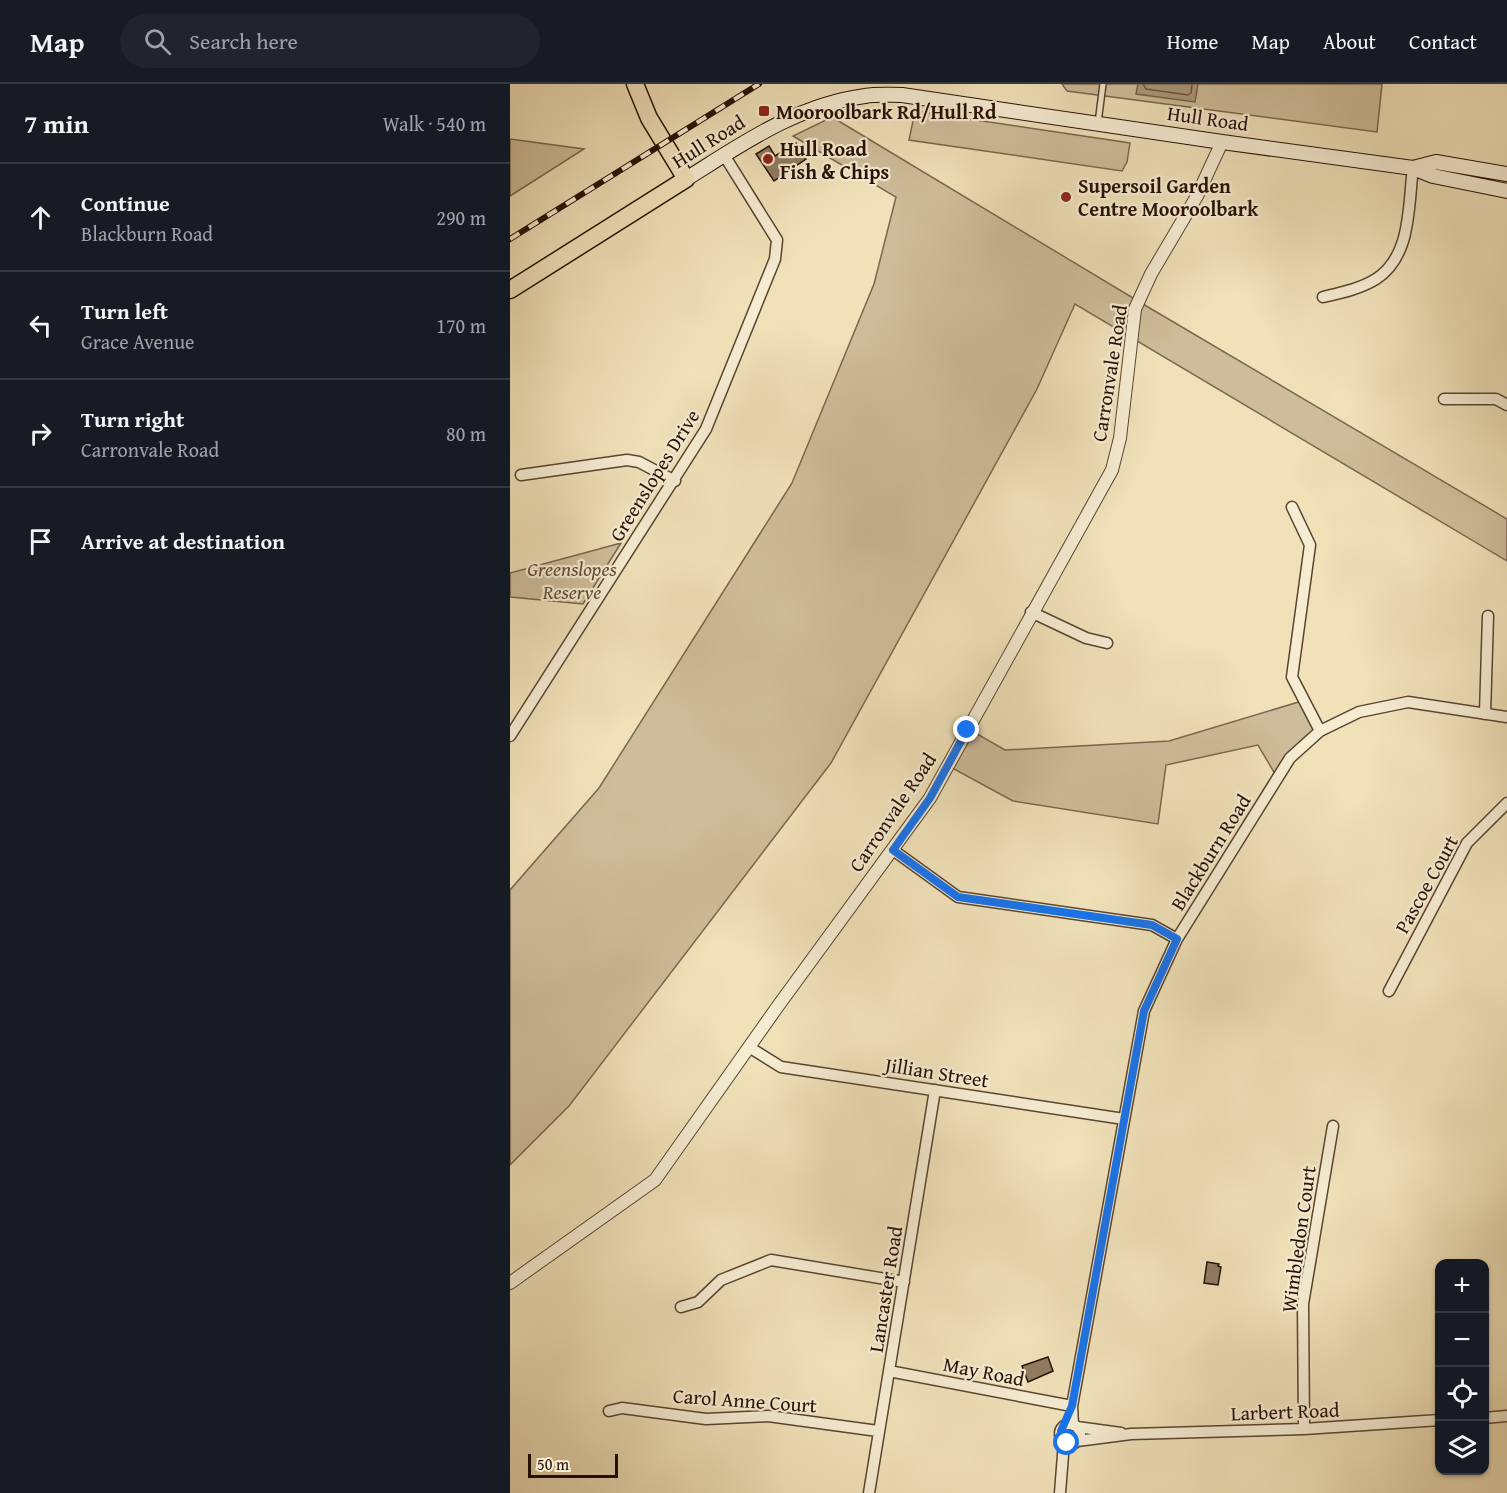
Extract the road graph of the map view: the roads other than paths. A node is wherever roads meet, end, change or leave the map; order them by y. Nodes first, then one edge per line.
1 (635, 84) edge
2 (1103, 84) edge
3 (1098, 123) junction
4 (1222, 142) junction
5 (724, 155) junction
6 (1413, 168) junction
7 (1507, 174) edge
8 (686, 179) junction
9 (1507, 191) edge
10 (510, 290) edge
11 (1323, 297) dead end
12 (1443, 399) dead end
13 (1507, 405) edge
14 (520, 475) dead end
15 (675, 481) junction
16 (1292, 507) dead end
17 (1031, 612) junction
18 (1488, 616) dead end
19 (1107, 643) dead end
20 (1485, 714) junction
21 (1507, 717) edge
22 (1320, 731) junction
23 (510, 736) edge
24 (1507, 803) edge
25 (893, 850) junction
26 (1177, 939) junction
27 (1389, 991) dead end
28 (749, 1047) junction
29 (935, 1090) junction
30 (1124, 1119) junction
31 (1333, 1126) dead end
32 (904, 1282) junction
33 (510, 1283) edge
34 (681, 1307) dead end
35 (890, 1371) junction
36 (1072, 1406) junction
37 (1507, 1406) edge
38 (609, 1411) dead end
39 (1507, 1416) edge
40 (1489, 1418) edge
41 (1435, 1420) edge
42 (1071, 1426) junction
43 (1304, 1429) junction
44 (878, 1431) junction
45 (1131, 1434) junction
46 (1072, 1442) junction
47 (869, 1493) edge
48 (1060, 1493) edge

1 - 8 main road
2 - 3 lane
3 - 4 main road, Hull Road
3 - 5 main road, Hull Road
4 - 6 main road, Hull Road
4 - 17 street, Carronvale Road
5 - 8 main road, Hull Road
5 - 15 street, Greenslopes Drive
6 - 7 main road, Hull Road
6 - 9 main road, Hull Road
6 - 11 street
8 - 10 main road, Hull Road
12 - 13 street
14 - 15 street
15 - 23 street, Greenslopes Drive
16 - 22 street
17 - 19 street
17 - 25 street, Carronvale Road
18 - 20 street
20 - 21 street, Blackburn Road
20 - 22 street, Blackburn Road
22 - 26 street, Blackburn Road
24 - 27 street, Pascoe Court
25 - 26 street
25 - 28 street, Carronvale Road
26 - 30 street, Blackburn Road
28 - 29 street, Jillian Street
28 - 33 street, Carronvale Road
29 - 30 street, Jillian Street
29 - 32 street, Lancaster Road
30 - 36 street, Blackburn Road
31 - 43 street, Wimbledon Court
32 - 34 street
32 - 35 street, Lancaster Road
35 - 36 street, May Road
35 - 44 street, Lancaster Road
36 - 42 street, Blackburn Road
37 - 39 street
38 - 44 street, Carol Anne Court
39 - 40 street
41 - 43 street, Larbert Road
42 - 45 street, Larbert Road
42 - 46 street
42 - 46 street
43 - 45 street, Larbert Road
44 - 47 street, Lancaster Road
45 - 46 street, Larbert Road
46 - 48 street

